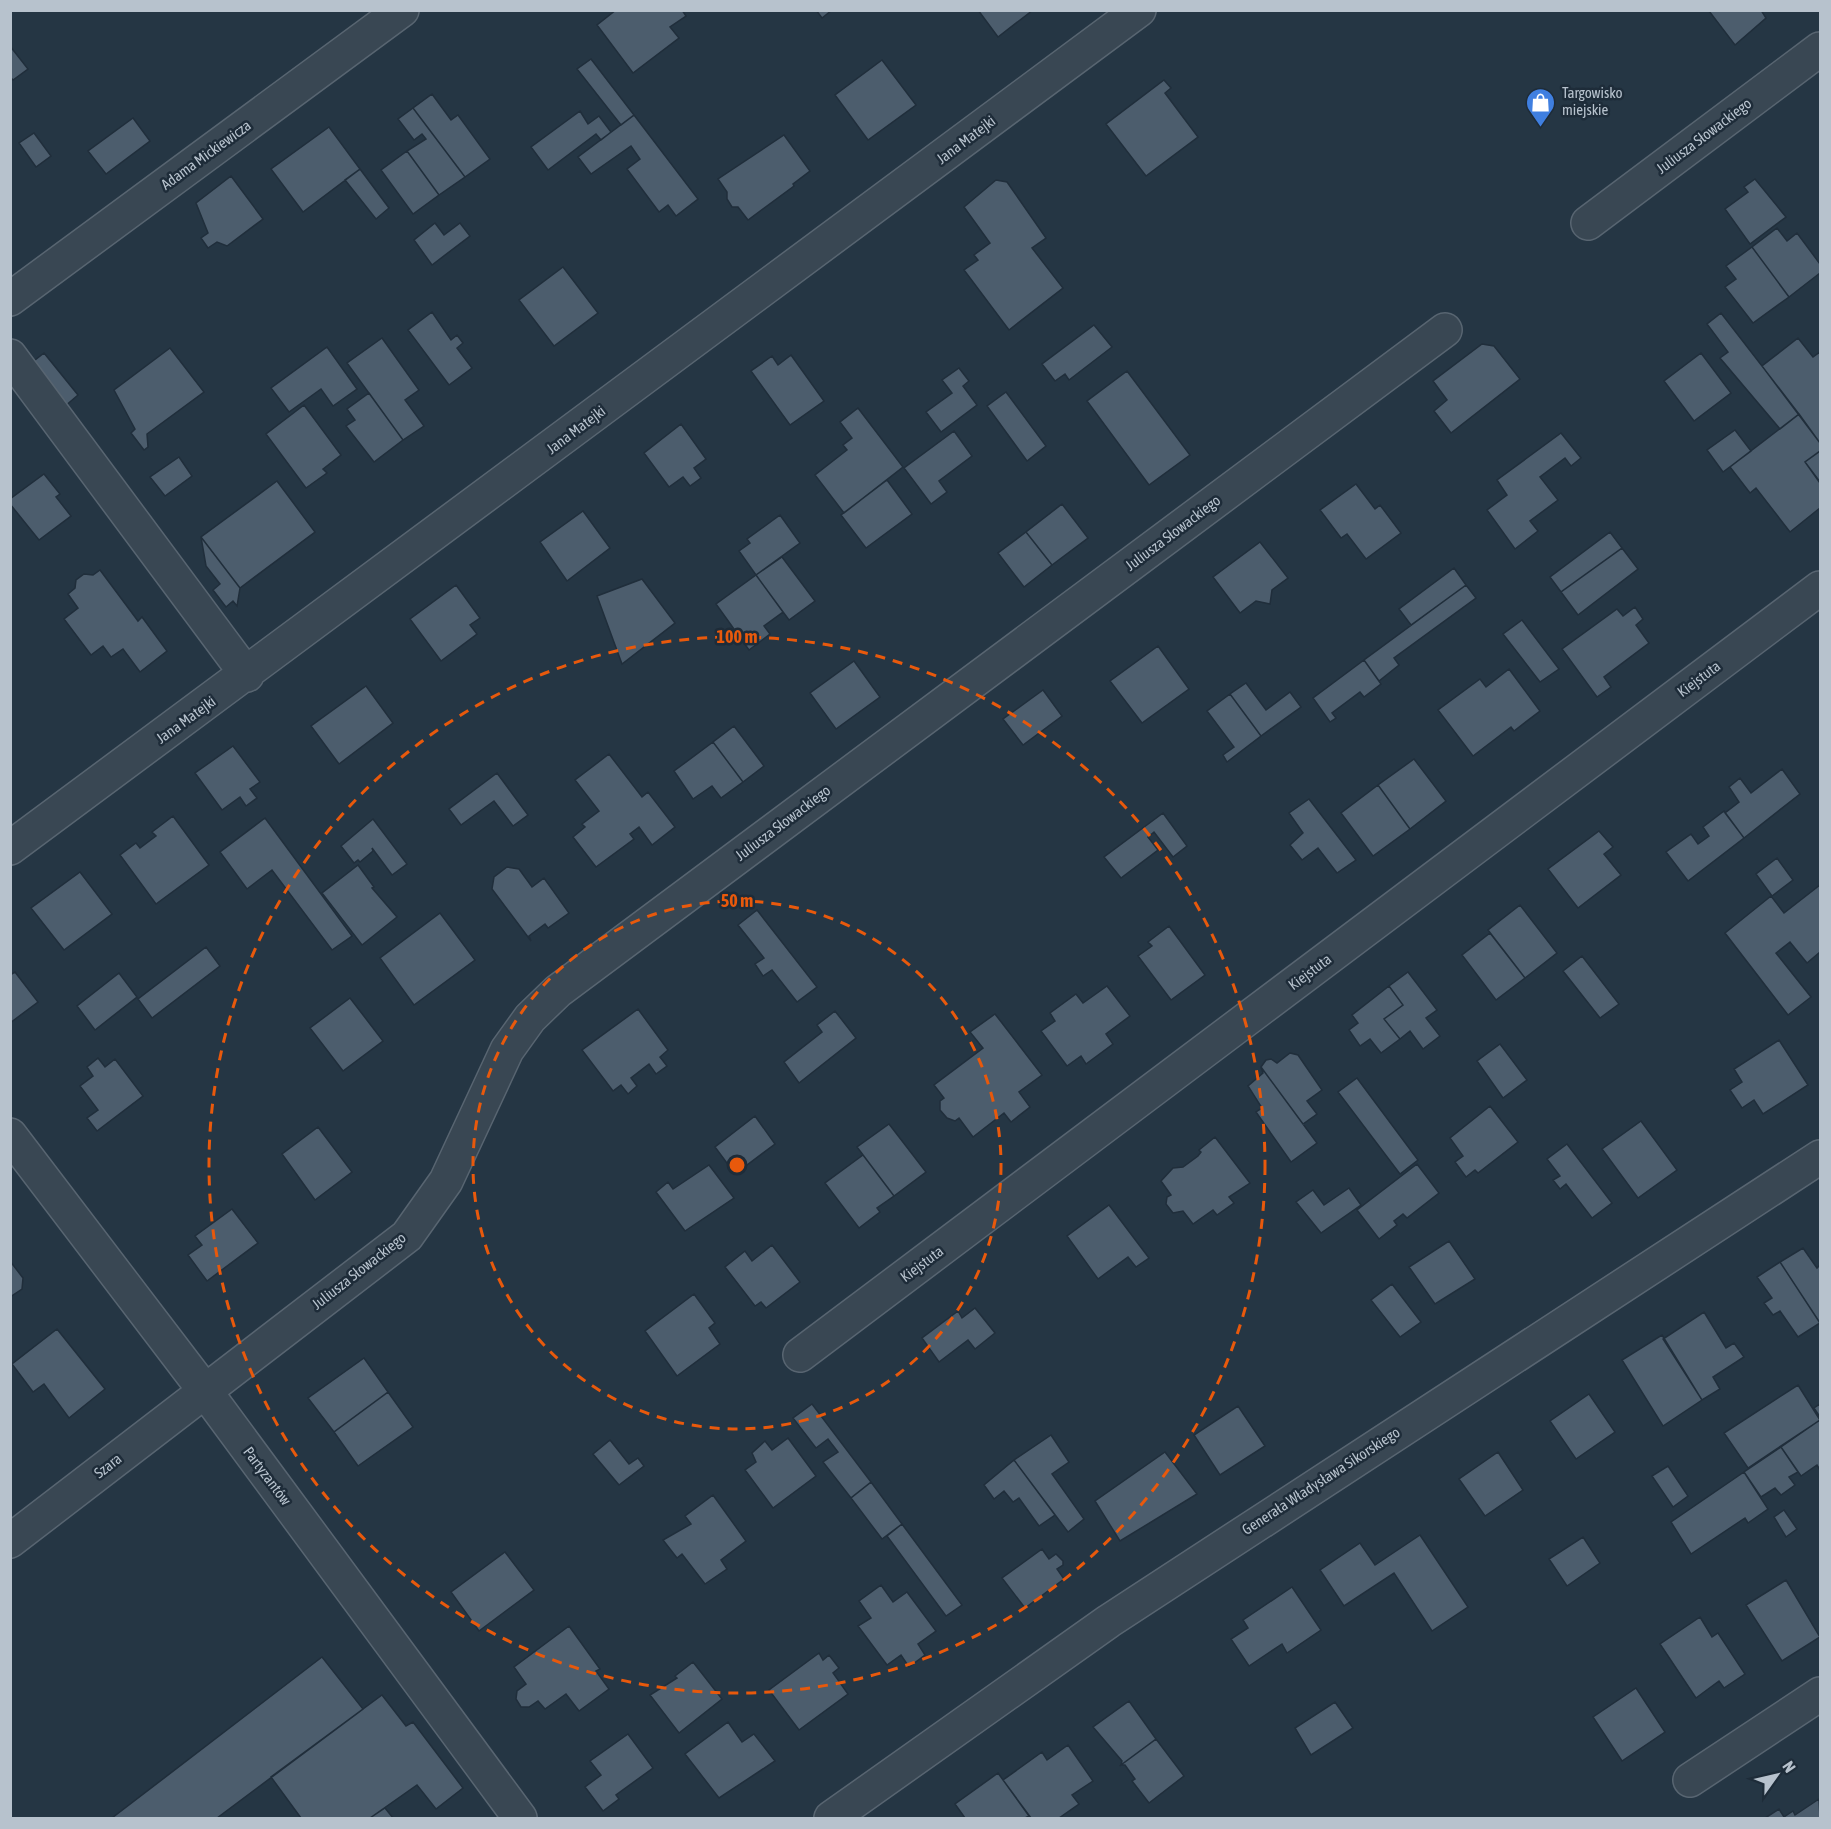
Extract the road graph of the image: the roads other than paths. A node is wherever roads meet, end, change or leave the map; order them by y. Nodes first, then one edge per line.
1 (402, 10) edge
2 (1139, 10) edge
3 (1821, 49) edge
4 (1588, 223) dead end
5 (10, 299) edge
6 (1445, 330) dead end
7 (10, 356) edge
8 (1821, 588) edge
9 (247, 675) junction
10 (10, 848) edge
11 (10, 1135) edge
12 (1821, 1157) edge
13 (800, 1355) dead end
14 (205, 1391) junction
15 (10, 1541) edge
16 (1821, 1694) edge
17 (1690, 1780) dead end
18 (520, 1818) edge
19 (831, 1818) edge

1 - 5 street, Adama Mickiewicza
2 - 9 street, Jana Matejki
3 - 4 street, Juliusza Słowackiego
6 - 14 street, Juliusza Słowackiego
7 - 9 street
8 - 13 street, Kiejstuta
9 - 10 street, Jana Matejki
11 - 14 street, Partyzantów
12 - 19 street, Generała Władysława Sikorskiego
14 - 15 street, Szara
14 - 18 street, Partyzantów
16 - 17 street

